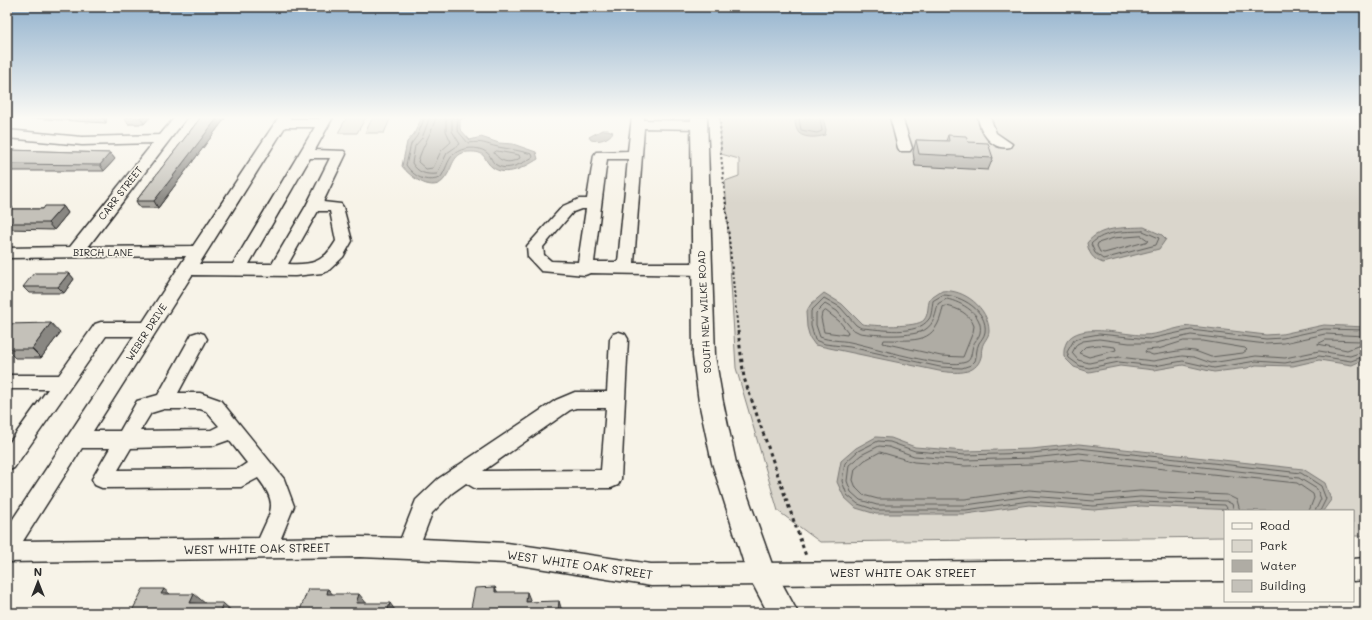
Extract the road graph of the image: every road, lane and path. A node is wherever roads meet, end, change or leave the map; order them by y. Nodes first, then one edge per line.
1 (158, 146) edge
2 (266, 146) edge
3 (311, 146) edge
4 (636, 146) edge
5 (700, 146) edge
6 (721, 146) edge
7 (306, 154) junction
8 (635, 155) junction
9 (594, 204) junction
10 (313, 206) junction
11 (198, 251) junction
12 (75, 252) junction
13 (7, 253) edge
14 (186, 269) junction
15 (585, 269) junction
16 (625, 269) junction
17 (702, 269) junction
18 (237, 270) junction
19 (277, 270) junction
20 (148, 328) junction
21 (198, 339) dead end
22 (618, 339) dead end
23 (7, 382) edge
24 (63, 382) junction
25 (616, 400) junction
26 (164, 401) junction
27 (231, 430) junction
28 (126, 439) junction
29 (76, 440) junction
30 (7, 462) edge
31 (260, 466) junction
32 (467, 471) junction
33 (7, 547) edge
34 (266, 548) junction
35 (408, 549) junction
36 (804, 551) dead end
37 (7, 552) edge
38 (1224, 570) edge
39 (1354, 570) edge
40 (1365, 570) edge
41 (761, 573) junction
42 (784, 613) edge

1 - 12 street, CARR STREET
2 - 11 street, WEBER DRIVE
3 - 7 street
4 - 8 street
5 - 17 main road, SOUTH NEW WILKE ROAD
6 - 36 path
7 - 10 street
7 - 18 street
8 - 9 street
8 - 16 street
9 - 15 street
9 - 15 street
10 - 19 street
10 - 19 street
11 - 12 street, BIRCH LANE
11 - 14 street, WEBER DRIVE
12 - 13 street, BIRCH LANE
14 - 18 street
14 - 20 street, WEBER DRIVE
15 - 16 street
16 - 17 street
17 - 41 main road, SOUTH NEW WILKE ROAD
18 - 19 street
20 - 24 street
20 - 29 street, WEBER DRIVE
21 - 26 street
22 - 25 street
23 - 24 street
24 - 30 street
25 - 32 street
25 - 32 street
26 - 27 street
26 - 28 street
27 - 28 street
27 - 31 street
28 - 29 street
28 - 31 street
29 - 33 street, WEBER DRIVE
31 - 34 street
32 - 35 street
34 - 35 street, WEST WHITE OAK STREET
34 - 37 street, WEST WHITE OAK STREET
35 - 41 street, WEST WHITE OAK STREET
38 - 41 street, WEST WHITE OAK STREET
39 - 40 street
41 - 42 main road, SOUTH NEW WILKE ROAD

